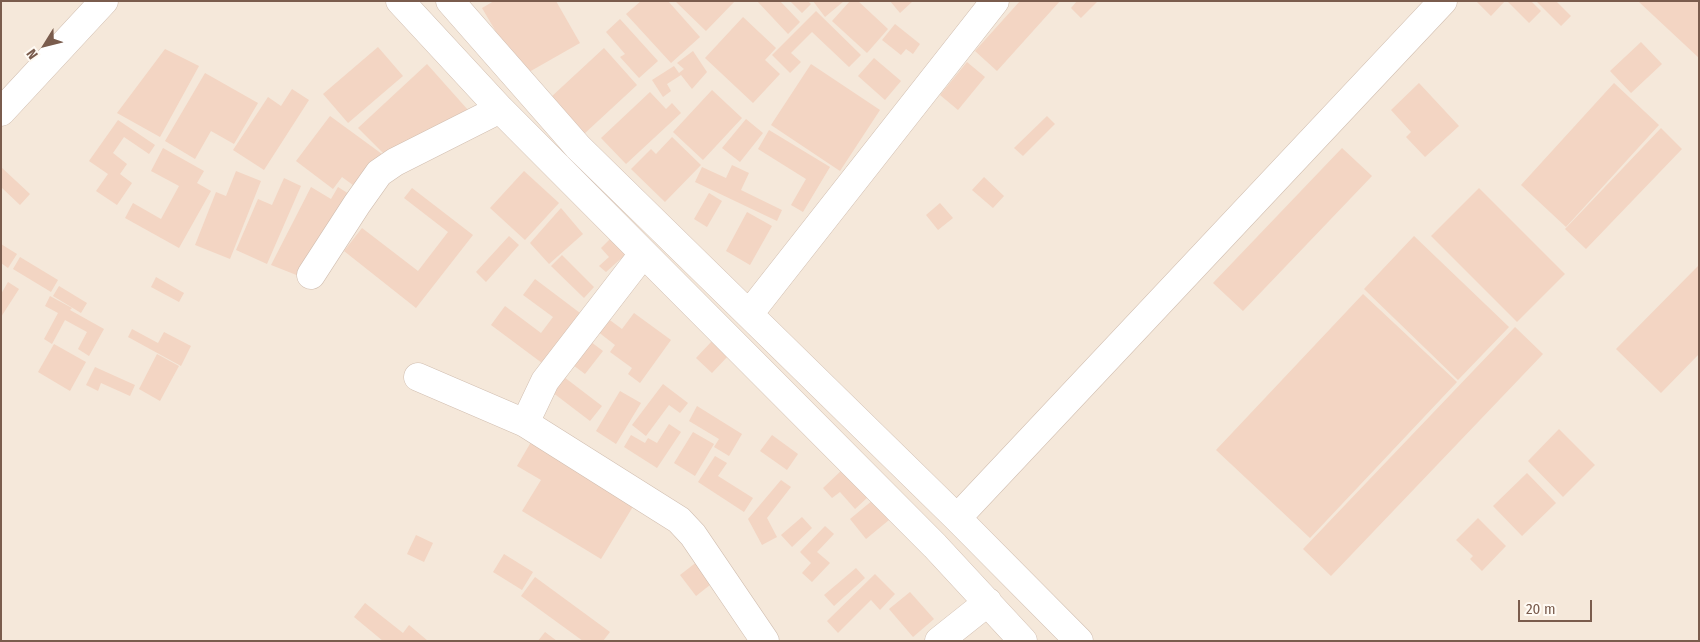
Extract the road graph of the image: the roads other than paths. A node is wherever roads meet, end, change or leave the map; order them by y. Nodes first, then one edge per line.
1 (104, 1) edge
2 (400, 1) edge
3 (450, 1) edge
4 (995, 1) edge
5 (1443, 1) edge
6 (500, 109) junction
7 (1, 112) edge
8 (643, 254) junction
9 (311, 275) dead end
10 (749, 314) junction
11 (418, 377) dead end
12 (525, 423) junction
13 (958, 518) junction
14 (988, 602) junction
15 (765, 641) edge
16 (939, 641) edge
17 (1023, 641) edge
18 (1079, 641) edge

1 - 7 street
2 - 6 street
3 - 10 street
4 - 10 street
5 - 13 street
6 - 8 street
6 - 9 street
8 - 12 street
8 - 14 street
10 - 13 street
11 - 12 street
12 - 15 street
13 - 18 street
14 - 16 street
14 - 17 street

